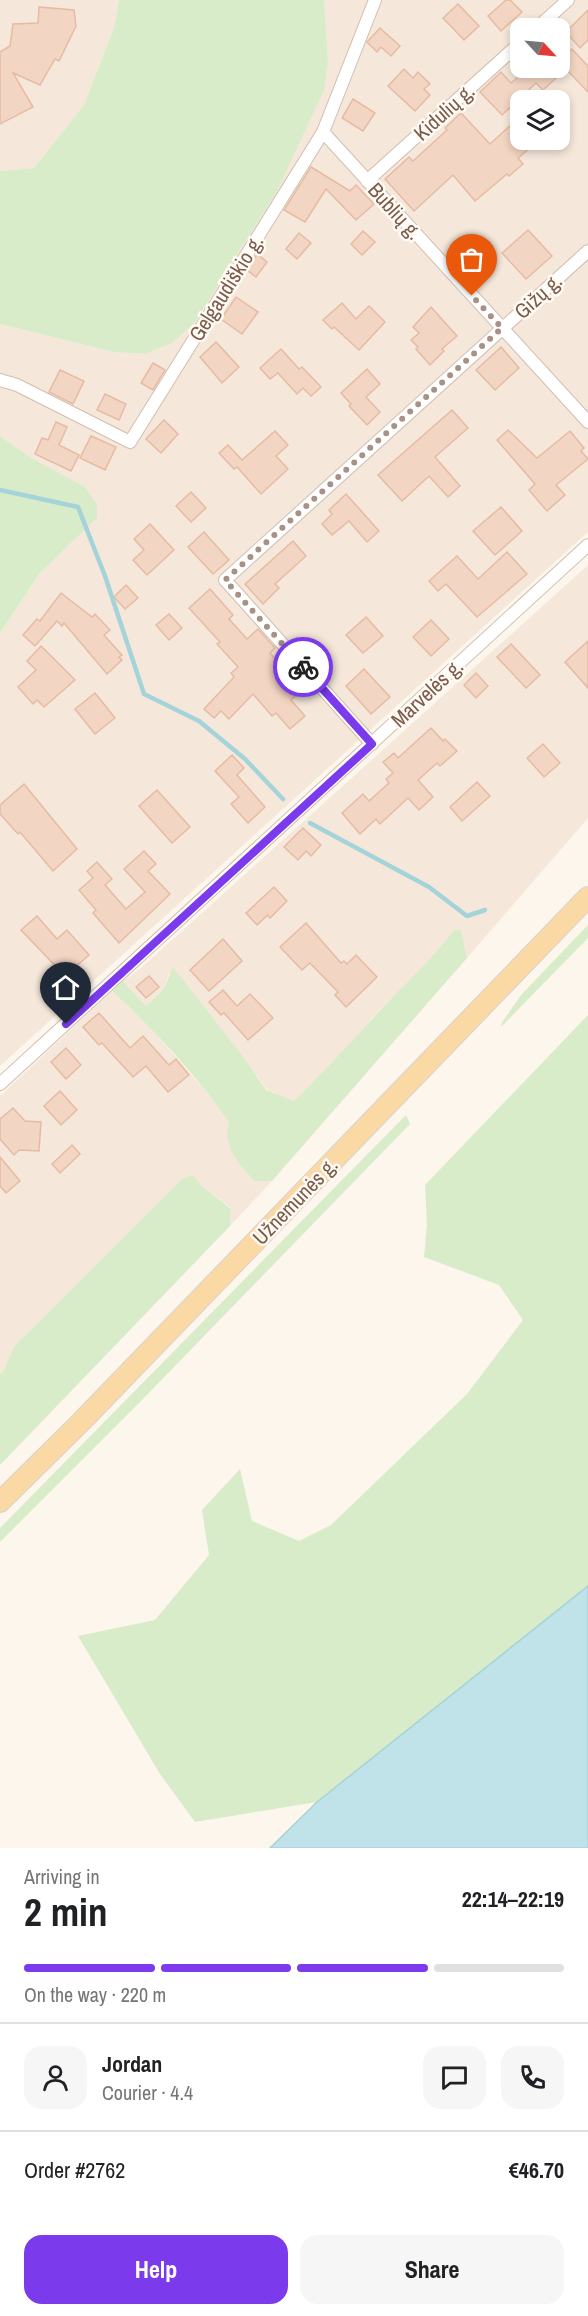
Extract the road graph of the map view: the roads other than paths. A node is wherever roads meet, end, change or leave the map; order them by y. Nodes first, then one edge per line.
1 (375, 0) edge
2 (568, 0) edge
3 (548, 18) edge
4 (510, 52) edge
5 (323, 132) junction
6 (367, 181) junction
7 (588, 251) edge
8 (502, 328) junction
9 (0, 380) edge
10 (588, 422) edge
11 (588, 545) edge
12 (372, 744) junction
13 (588, 897) edge
14 (0, 1084) edge
15 (0, 1502) edge

1 - 5 street, Gelgaudiškio g.
2 - 3 street
4 - 6 street, Kidulių g.
5 - 6 street, Bublių g.
5 - 9 street, Gelgaudiškio g.
6 - 8 street, Bublių g.
7 - 8 street, Gižų g.
8 - 10 street, Bublių g.
8 - 12 street, Gižų g.
11 - 12 street, Marvelės g.
12 - 14 street, Marvelės g.
13 - 15 main road, Užnemunės g.

